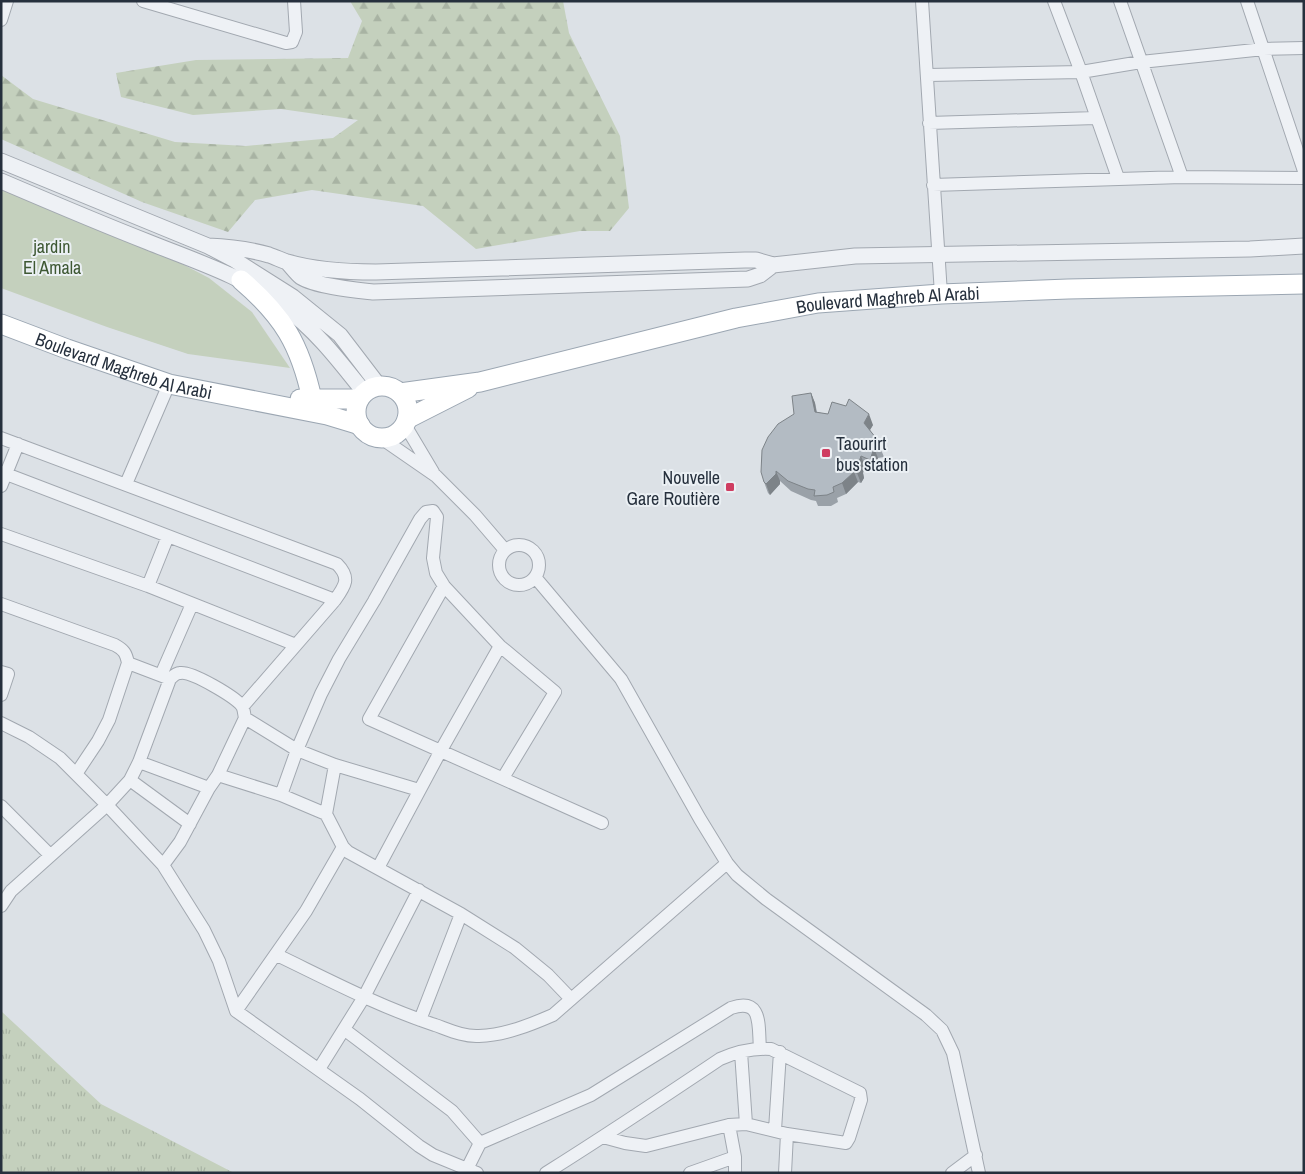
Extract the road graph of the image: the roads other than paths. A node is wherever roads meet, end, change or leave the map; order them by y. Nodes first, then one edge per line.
1 (7, 1) edge
2 (143, 1) edge
3 (294, 1) edge
4 (922, 1) edge
5 (1054, 1) edge
6 (1120, 1) edge
7 (1247, 1) edge
8 (1, 20) edge
9 (1304, 48) edge
10 (1264, 49) junction
11 (1141, 62) junction
12 (1081, 72) junction
13 (928, 75) junction
14 (1096, 118) junction
15 (929, 123) junction
16 (1, 161) edge
17 (1304, 171) edge
18 (1182, 177) junction
19 (1118, 178) junction
20 (1304, 178) edge
21 (1, 181) edge
22 (933, 185) junction
23 (208, 246) junction
24 (1304, 246) edge
25 (938, 256) junction
26 (241, 280) junction
27 (1304, 284) edge
28 (941, 294) junction
29 (2, 326) edge
30 (480, 382) junction
31 (169, 384) junction
32 (367, 392) junction
33 (400, 393) junction
34 (312, 399) junction
35 (249, 400) junction
36 (406, 422) junction
37 (360, 426) junction
38 (1, 438) edge
39 (381, 438) junction
40 (18, 444) junction
41 (436, 476) junction
42 (3, 477) edge
43 (126, 484) junction
44 (1, 534) edge
45 (168, 536) junction
46 (505, 550) junction
47 (535, 577) junction
48 (148, 586) junction
49 (444, 586) junction
50 (335, 600) junction
51 (1, 604) edge
52 (192, 604) junction
53 (296, 644) junction
54 (500, 646) junction
55 (128, 663) junction
56 (1, 672) edge
57 (166, 677) junction
58 (1, 695) edge
59 (244, 712) junction
60 (1, 723) edge
61 (297, 750) junction
62 (440, 752) junction
63 (139, 762) junction
64 (335, 764) junction
65 (76, 774) junction
66 (218, 775) junction
67 (502, 778) junction
68 (130, 780) junction
69 (209, 788) junction
70 (419, 790) junction
71 (280, 795) junction
72 (107, 805) junction
73 (1, 806) edge
74 (326, 814) junction
75 (602, 823) dead end
76 (190, 824) junction
77 (343, 847) junction
78 (50, 855) junction
79 (727, 863) junction
80 (162, 865) junction
81 (378, 868) junction
82 (419, 890) junction
83 (1, 906) edge
84 (461, 914) junction
85 (277, 955) junction
86 (364, 997) junction
87 (571, 999) junction
88 (236, 1010) junction
89 (420, 1020) junction
90 (345, 1030) junction
91 (760, 1048) junction
92 (741, 1052) junction
93 (780, 1052) junction
94 (319, 1069) junction
95 (746, 1124) junction
96 (729, 1125) junction
97 (781, 1132) junction
98 (603, 1137) junction
99 (480, 1143) junction
100 (976, 1155) junction
101 (735, 1157) junction
102 (472, 1171) edge
103 (546, 1173) edge
104 (690, 1173) edge
105 (735, 1173) edge
106 (785, 1173) edge
107 (952, 1173) edge
108 (979, 1173) edge

1 - 8 street
2 - 3 street
4 - 13 street
5 - 12 street
6 - 11 street
7 - 10 street
9 - 10 street
10 - 11 street
10 - 17 street
11 - 12 street
11 - 18 street
12 - 13 street
12 - 14 street
13 - 15 street
14 - 15 street
14 - 19 street
15 - 22 street
16 - 23 street
18 - 19 street
18 - 20 street
19 - 22 street
21 - 26 street
22 - 25 street
23 - 25 street
23 - 32 street
24 - 25 street
25 - 28 street
26 - 32 street
26 - 34 main road
27 - 28 main road, Boulevard Maghreb Al Arabi
28 - 30 main road, Boulevard Maghreb Al Arabi
29 - 31 main road, Boulevard Maghreb Al Arabi
30 - 33 main road, Boulevard Maghreb Al Arabi
30 - 36 main road, Boulevard Maghreb Al Arabi
31 - 35 main road, Boulevard Maghreb Al Arabi
31 - 43 street
32 - 33 main road
32 - 34 main road, Boulevard Maghreb Al Arabi
32 - 37 main road
33 - 36 main road
34 - 35 main road, Boulevard Maghreb Al Arabi
35 - 37 main road, Boulevard Maghreb Al Arabi
36 - 39 main road
36 - 41 street
37 - 39 main road
38 - 40 street
39 - 41 street
40 - 42 street
40 - 43 street
41 - 46 street
42 - 45 street
43 - 50 street
44 - 48 street
45 - 48 street
45 - 50 street
46 - 47 street
46 - 47 street
47 - 79 street
48 - 52 street
49 - 54 street
49 - 61 street
49 - 62 street
50 - 53 street
51 - 55 street
52 - 53 street
52 - 57 street
53 - 59 street
54 - 62 street
54 - 67 street
55 - 57 street
55 - 65 street
56 - 58 street
57 - 59 street
57 - 63 street
59 - 61 street
59 - 66 street
60 - 65 street
61 - 64 street
61 - 71 street
62 - 67 street
62 - 70 street
63 - 68 street
63 - 69 street
64 - 70 street
64 - 74 street
65 - 72 street
66 - 69 street
66 - 71 street
67 - 75 street
68 - 72 street
68 - 76 street
69 - 76 street
70 - 81 street
71 - 74 street
72 - 78 street
72 - 80 street
73 - 78 street
74 - 77 street
76 - 80 street
77 - 81 street
77 - 85 street
78 - 83 street
79 - 87 street
79 - 100 street
80 - 88 street
81 - 82 street
82 - 84 street
82 - 86 street
84 - 87 street
84 - 89 street
85 - 86 street
85 - 88 street
86 - 89 street
86 - 90 street
87 - 89 street
88 - 94 street
90 - 94 street
90 - 99 street
91 - 92 street
91 - 93 street
91 - 99 street
92 - 95 street
92 - 98 street
93 - 97 street
93 - 97 street
94 - 102 street
95 - 96 street
95 - 97 street
96 - 98 street
96 - 101 street
97 - 106 street
98 - 103 street
99 - 102 street
100 - 107 street
100 - 108 street
101 - 104 street
101 - 105 street

